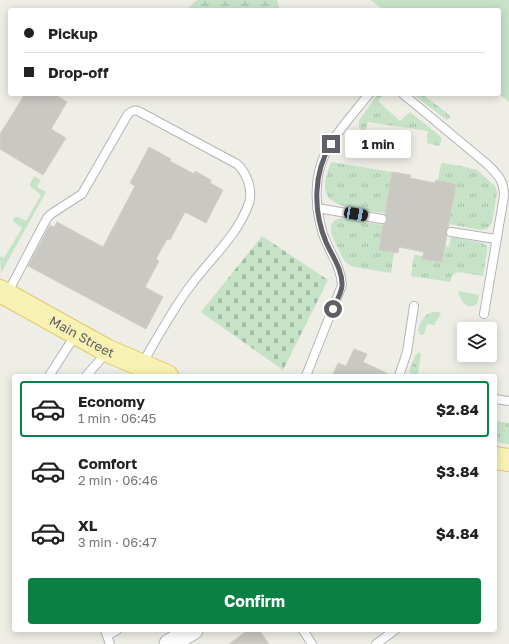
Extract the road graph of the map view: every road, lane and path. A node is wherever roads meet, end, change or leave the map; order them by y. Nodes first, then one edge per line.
1 (367, 96) edge
2 (405, 96) edge
3 (318, 208) junction
4 (382, 219) dead end
5 (451, 232) dead end
6 (496, 239) junction
7 (3, 293) edge
8 (414, 306) dead end
9 (484, 314) dead end
10 (77, 334) junction
11 (108, 351) junction
12 (142, 366) junction
13 (50, 374) edge
14 (88, 374) edge
15 (162, 374) edge
16 (307, 374) edge
17 (400, 374) edge
18 (497, 399) edge
19 (509, 401) edge
20 (497, 458) edge
21 (509, 460) edge
22 (190, 632) edge
23 (305, 632) edge
24 (392, 632) edge
25 (169, 644) edge
26 (312, 644) edge
27 (376, 644) edge

1 - 3 lane
2 - 6 lane
3 - 4 lane
3 - 16 lane
5 - 6 lane
6 - 9 lane
7 - 10 main road, Main Street
7 - 12 lane
8 - 17 lane
10 - 11 main road, Main Street
10 - 13 lane
11 - 12 main road, Main Street
11 - 14 lane
12 - 15 main road, Main Street
18 - 19 lane
20 - 21 main road
22 - 25 street
23 - 26 lane
24 - 27 lane

